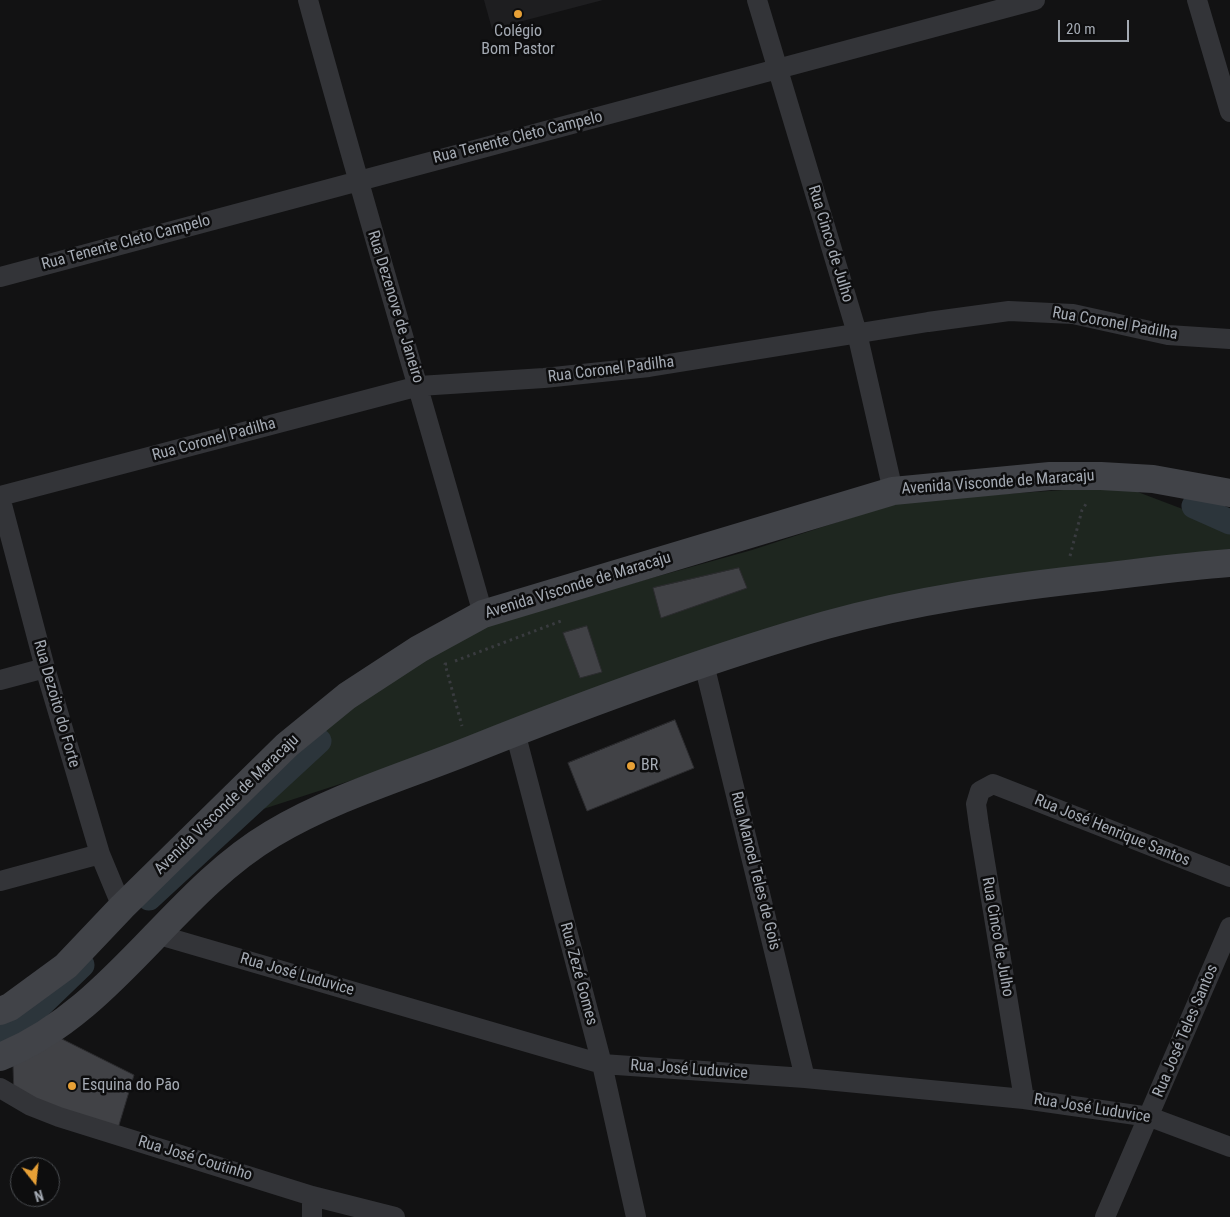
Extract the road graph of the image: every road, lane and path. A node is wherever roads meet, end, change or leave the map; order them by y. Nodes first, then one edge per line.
1 (308, 0) edge
2 (757, 0) edge
3 (1036, 0) edge
4 (1197, 0) edge
5 (778, 72) junction
6 (1230, 112) edge
7 (357, 180) junction
8 (0, 277) edge
9 (857, 333) junction
10 (1230, 339) edge
11 (419, 386) junction
12 (1108, 476) junction
13 (893, 491) junction
14 (1230, 493) edge
15 (0, 496) edge
16 (1230, 564) edge
17 (1082, 579) junction
18 (552, 593) junction
19 (482, 614) junction
20 (704, 664) junction
21 (45, 668) junction
22 (0, 680) edge
23 (515, 732) junction
24 (469, 751) junction
25 (993, 784) joint
26 (100, 854) junction
27 (1230, 877) edge
28 (0, 881) edge
29 (122, 907) junction
30 (1230, 927) edge
31 (159, 934) junction
32 (0, 1011) edge
33 (0, 1057) edge
34 (602, 1064) junction
35 (805, 1078) junction
36 (0, 1088) edge
37 (1024, 1099) junction
38 (1150, 1117) junction
39 (1230, 1147) edge
40 (312, 1196) junction
41 (312, 1217) edge
42 (395, 1217) edge
43 (636, 1217) edge
44 (1105, 1217) edge

1 - 7 street, Rua Dezenove de Janeiro
2 - 5 street, Rua Cinco de Julho
3 - 5 street, Rua Tenente Cleto Campelo
4 - 6 street
5 - 7 street, Rua Tenente Cleto Campelo
5 - 9 street, Rua Cinco de Julho
7 - 8 street, Rua Tenente Cleto Campelo
7 - 11 street, Rua Dezenove de Janeiro
9 - 10 street, Rua Coronel Padilha
9 - 11 street, Rua Coronel Padilha
9 - 13 street, Rua Cinco de Julho
11 - 15 street, Rua Coronel Padilha
11 - 19 street, Rua Dezenove de Janeiro
12 - 13 main road, Avenida Visconde de Maracaju
12 - 14 main road, Avenida Visconde de Maracaju
12 - 17 path
13 - 18 main road, Avenida Visconde de Maracaju
15 - 21 street, Rua Dezoito do Forte
16 - 17 main road
17 - 20 main road
18 - 19 main road, Avenida Visconde de Maracaju
18 - 24 path
19 - 29 main road, Avenida Visconde de Maracaju
20 - 23 main road
20 - 35 street, Rua Manoel Teles de Gois
21 - 22 street
21 - 26 street, Rua Dezoito do Forte
23 - 24 main road
23 - 34 street, Rua Zezé Gomes
24 - 31 main road
25 - 27 street, Rua José Henrique Santos
25 - 37 street, Rua Cinco de Julho
26 - 28 street
26 - 29 street, Rua Dezoito do Forte
29 - 32 main road, Avenida Visconde de Maracaju
30 - 38 street, Rua José Teles Santos
31 - 33 main road
31 - 34 street, Rua José Luduvice
34 - 35 street, Rua José Luduvice
34 - 43 street, Rua Zezé Gomes
35 - 37 street, Rua José Luduvice
36 - 40 street, Rua José Coutinho
37 - 38 street, Rua José Luduvice
38 - 39 street, Rua José Luduvice
38 - 44 street, Rua José Teles Santos
40 - 41 street
40 - 42 street, Rua José Coutinho

